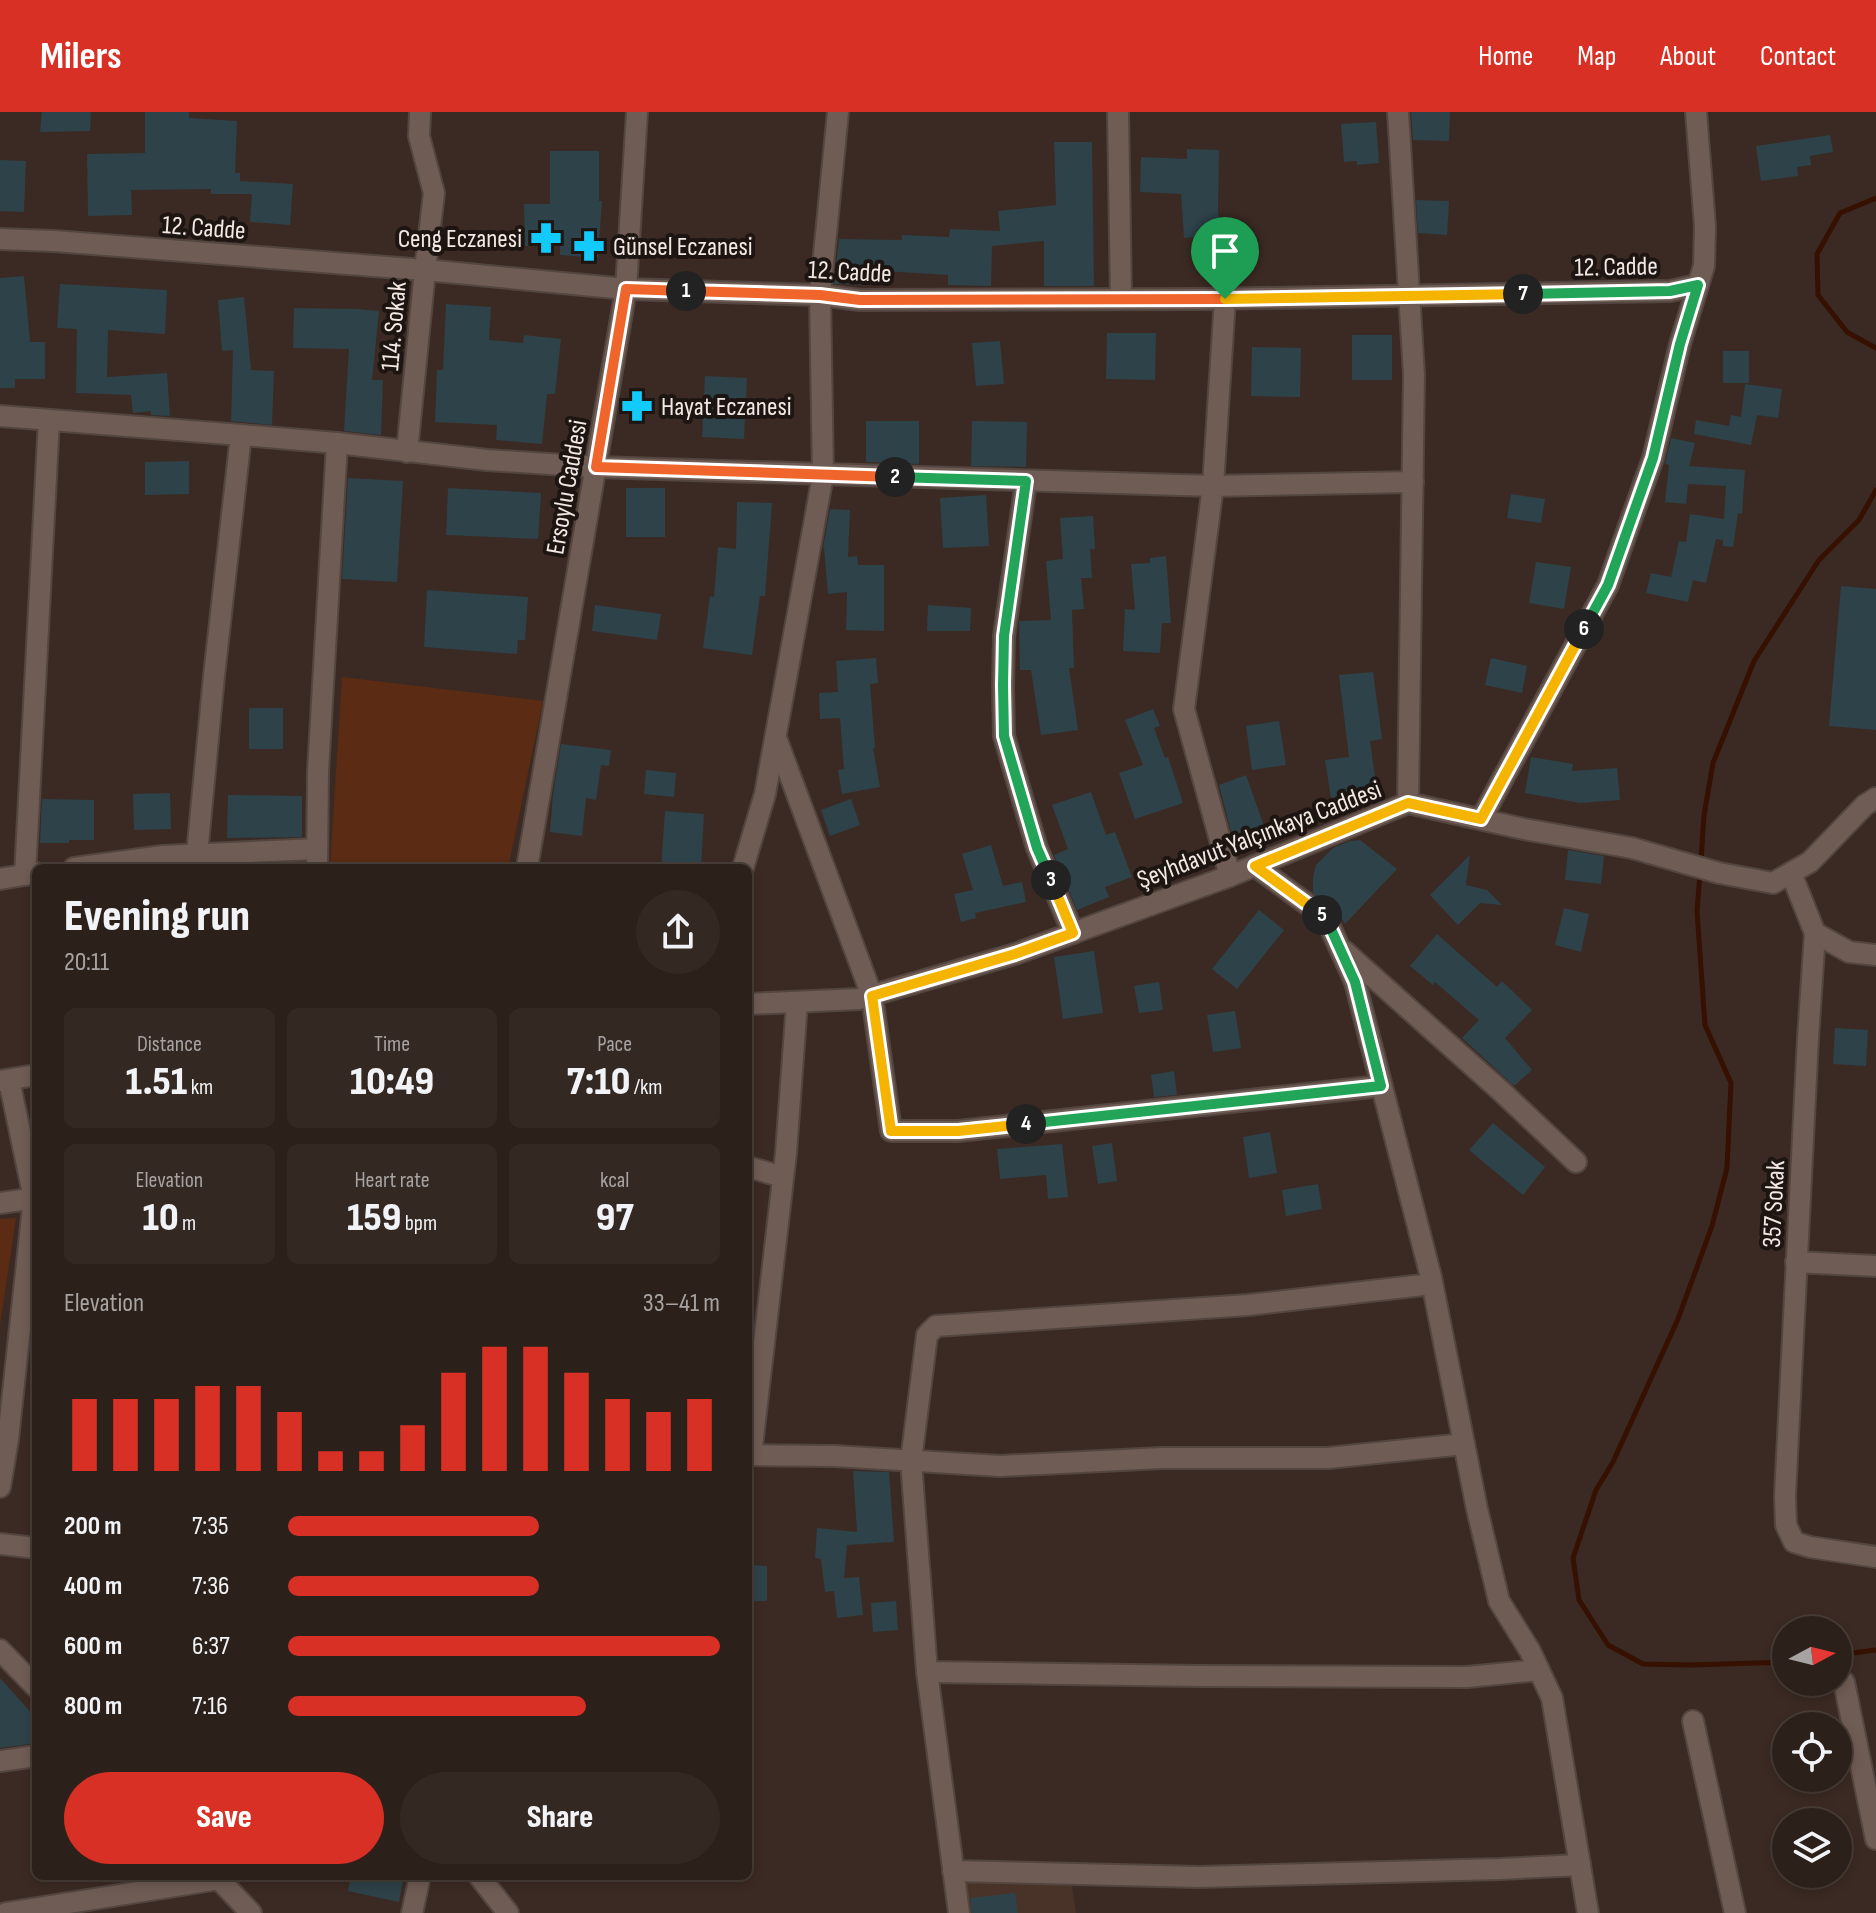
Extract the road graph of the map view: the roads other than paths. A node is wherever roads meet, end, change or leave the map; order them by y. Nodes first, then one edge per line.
1 (420, 112) edge
2 (637, 112) edge
3 (838, 112) edge
4 (1118, 112) edge
5 (1398, 112) edge
6 (1696, 112) edge
7 (0, 239) edge
8 (425, 270) junction
9 (1698, 285) junction
10 (626, 289) junction
11 (820, 295) junction
12 (1410, 296) junction
13 (1121, 299) junction
14 (1225, 299) junction
15 (0, 416) edge
16 (49, 420) junction
17 (241, 435) junction
18 (337, 443) junction
19 (407, 452) junction
20 (596, 467) junction
21 (823, 475) junction
22 (1026, 481) junction
23 (1413, 482) junction
24 (1213, 486) junction
25 (776, 738) junction
26 (1876, 798) edge
27 (1408, 803) junction
28 (1481, 819) junction
29 (197, 854) junction
30 (317, 858) edge
31 (104, 864) edge
32 (528, 864) edge
33 (744, 864) edge
34 (1255, 866) junction
35 (1791, 873) junction
36 (31, 874) edge
37 (1230, 876) junction
38 (0, 879) edge
39 (1073, 933) junction
40 (1815, 933) junction
41 (1338, 946) junction
42 (1876, 955) edge
43 (872, 996) junction
44 (797, 1002) junction
45 (752, 1004) edge
46 (32, 1076) edge
47 (4, 1080) edge
48 (1381, 1086) junction
49 (1576, 1162) dead end
50 (752, 1168) edge
51 (783, 1177) junction
52 (32, 1187) edge
53 (32, 1198) edge
54 (0, 1203) edge
55 (32, 1225) edge
56 (1796, 1262) junction
57 (1876, 1266) edge
58 (1432, 1284) junction
59 (752, 1430) edge
60 (1464, 1444) junction
61 (752, 1455) edge
62 (911, 1461) junction
63 (0, 1487) edge
64 (0, 1544) edge
65 (32, 1548) edge
66 (1876, 1557) edge
67 (0, 1650) edge
68 (1539, 1670) junction
69 (927, 1672) junction
70 (32, 1683) edge
71 (1847, 1696) edge
72 (1693, 1721) dead end
73 (32, 1757) edge
74 (0, 1761) edge
75 (1876, 1839) edge
76 (1580, 1865) junction
77 (953, 1871) junction
78 (206, 1880) edge
79 (220, 1880) edge
80 (419, 1880) edge
81 (482, 1880) edge
82 (117, 1904) edge
83 (6, 1913) edge
84 (251, 1913) edge
85 (412, 1913) edge
86 (508, 1913) edge
87 (959, 1913) edge
88 (1588, 1913) edge
89 (1735, 1913) edge

1 - 8 street, 114. Sokak
2 - 10 street, Ersoylu Caddesi
3 - 11 street
4 - 13 street
5 - 12 street
6 - 9 street
7 - 8 street, 12. Cadde
8 - 10 street, 12. Cadde
8 - 19 street, 114. Sokak
9 - 12 street, 12. Cadde
9 - 28 street
10 - 11 street, 12. Cadde
10 - 20 street, Ersoylu Caddesi
11 - 13 street, 12. Cadde
11 - 21 street
12 - 14 street, 12. Cadde
12 - 23 street
13 - 14 street, 12. Cadde
14 - 24 street
15 - 16 street
16 - 17 street
16 - 36 street
17 - 18 street
17 - 29 street
18 - 19 street
18 - 30 street
19 - 20 street
20 - 21 street
20 - 32 street, Ersoylu Caddesi
21 - 22 street
21 - 25 street
22 - 24 street
22 - 39 street
23 - 24 street
23 - 27 street
24 - 37 street
25 - 33 street
25 - 43 street
26 - 35 street
27 - 28 street, Şeyhdavut Yalçınkaya Caddesi
27 - 34 street, Şeyhdavut Yalçınkaya Caddesi
28 - 35 street, Şeyhdavut Yalçınkaya Caddesi
29 - 30 street
29 - 31 street
34 - 37 street, Şeyhdavut Yalçınkaya Caddesi
34 - 41 street
35 - 40 street, 357 Sokak
36 - 38 street
37 - 39 street, Şeyhdavut Yalçınkaya Caddesi
39 - 43 street, Şeyhdavut Yalçınkaya Caddesi
40 - 42 street
40 - 56 street, 357 Sokak
41 - 48 street
41 - 49 street
43 - 44 street, Şeyhdavut Yalçınkaya Caddesi
43 - 48 street
44 - 45 street, Şeyhdavut Yalçınkaya Caddesi
44 - 51 street
46 - 47 street
47 - 52 street
48 - 58 street
50 - 51 street
51 - 59 street
53 - 54 street
55 - 63 street
56 - 57 street
56 - 66 street, 357 Sokak
58 - 60 street
58 - 62 street
60 - 62 street
60 - 68 street
61 - 62 street
62 - 69 street
64 - 65 street
67 - 70 street
68 - 69 street
68 - 76 street
69 - 77 street
71 - 75 street
72 - 89 street
73 - 74 street
76 - 77 street
76 - 88 street
77 - 87 street
78 - 82 street
79 - 84 street
80 - 85 street
81 - 86 street
82 - 83 street

